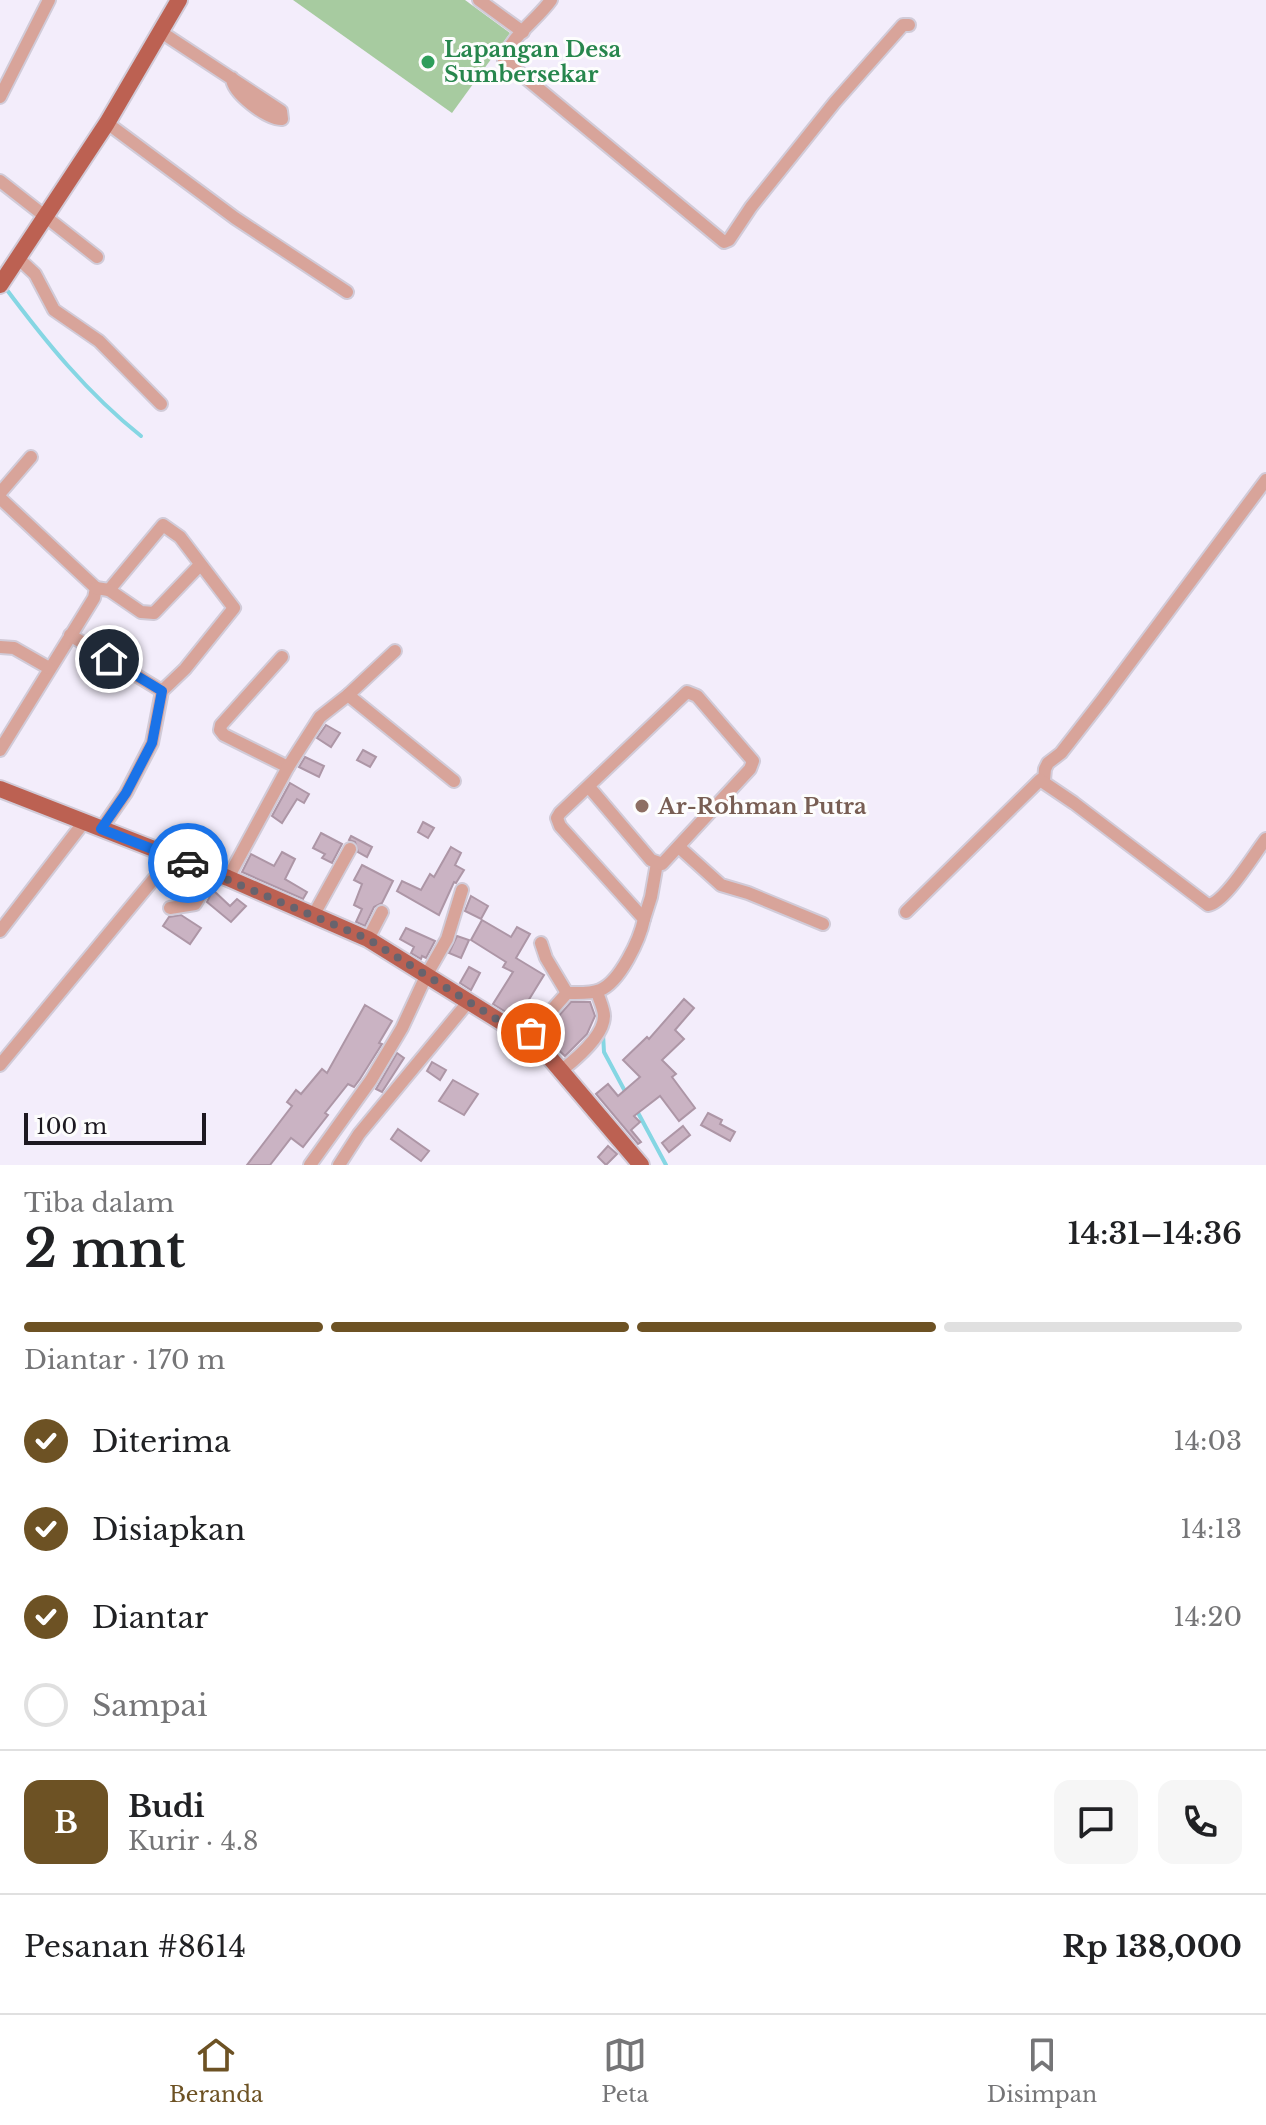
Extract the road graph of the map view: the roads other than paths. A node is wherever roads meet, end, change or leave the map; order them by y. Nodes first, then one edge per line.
1 (49, 0) edge
2 (179, 0) edge
3 (479, 0) edge
4 (551, 0) edge
5 (909, 25) dead end
6 (161, 32) junction
7 (523, 32) junction
8 (232, 78) dead end
9 (0, 97) edge
10 (107, 123) junction
11 (0, 181) edge
12 (45, 218) junction
13 (97, 257) dead end
14 (19, 259) junction
15 (3, 280) edge
16 (347, 292) dead end
17 (161, 404) dead end
18 (31, 457) dead end
19 (1266, 480) edge
20 (0, 495) edge
21 (199, 566) junction
22 (103, 589) junction
23 (70, 635) junction
24 (0, 647) edge
25 (395, 651) dead end
26 (282, 657) dead end
27 (49, 668) junction
28 (162, 691) junction
29 (348, 695) junction
30 (0, 750) edge
31 (288, 767) junction
32 (1044, 780) junction
33 (454, 781) dead end
34 (589, 787) junction
35 (0, 789) edge
36 (84, 822) junction
37 (101, 829) junction
38 (1266, 839) edge
39 (680, 848) junction
40 (350, 849) dead end
41 (172, 857) junction
42 (657, 863) junction
43 (221, 876) junction
44 (462, 890) dead end
45 (170, 908) dead end
46 (382, 912) dead end
47 (906, 912) dead end
48 (313, 916) junction
49 (644, 919) junction
50 (823, 924) dead end
51 (0, 931) edge
52 (368, 939) junction
53 (541, 943) dead end
54 (427, 974) junction
55 (597, 992) junction
56 (567, 993) junction
57 (469, 1001) junction
58 (527, 1038) junction
59 (0, 1065) edge
60 (562, 1070) junction
61 (310, 1165) edge
62 (339, 1165) edge
63 (641, 1165) edge

1 - 9 street
2 - 6 main road
3 - 7 street
4 - 7 street
5 - 7 street
6 - 8 street
6 - 10 main road
10 - 12 main road
10 - 16 street
11 - 12 street
12 - 13 street
12 - 14 main road
14 - 15 main road
14 - 17 street
18 - 20 street
19 - 32 street
20 - 22 street
21 - 22 street
21 - 22 street
21 - 28 street
22 - 23 street
23 - 27 street
23 - 28 street
24 - 27 street
25 - 29 street
26 - 31 street
27 - 30 street
28 - 37 street
29 - 31 street
29 - 33 street
31 - 43 street
32 - 38 street
32 - 47 street
34 - 39 street
34 - 42 street
34 - 49 street
35 - 36 main road
36 - 37 main road
36 - 51 street
37 - 41 main road
39 - 42 street
39 - 50 street
40 - 48 street
41 - 43 main road
41 - 59 street
42 - 49 street
43 - 45 street
43 - 48 main road
44 - 54 street
46 - 52 street
48 - 52 main road
49 - 55 street
52 - 54 main road
53 - 56 street
54 - 57 main road
54 - 61 street
55 - 56 street
55 - 60 street
56 - 58 street
57 - 58 main road
57 - 62 street
58 - 60 main road
60 - 63 main road

